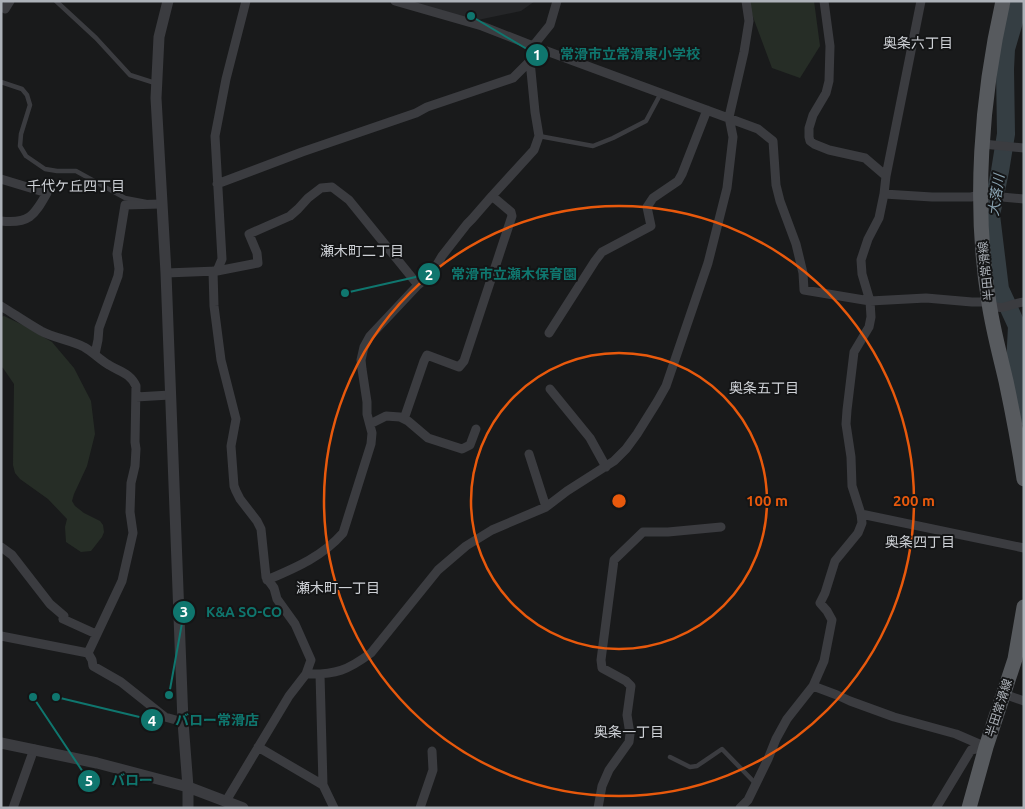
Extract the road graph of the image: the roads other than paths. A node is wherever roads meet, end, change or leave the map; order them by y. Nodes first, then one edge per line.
1 (10, 1) edge
2 (56, 1) edge
3 (168, 1) edge
4 (246, 1) edge
5 (395, 1) edge
6 (557, 1) edge
7 (746, 1) edge
8 (824, 1) edge
9 (921, 1) edge
10 (1003, 1) edge
11 (1, 6) edge
12 (533, 46) junction
13 (530, 61) junction
14 (1, 82) edge
15 (156, 84) junction
16 (661, 93) junction
17 (707, 110) junction
18 (729, 118) junction
19 (539, 136) junction
20 (988, 145) junction
21 (1024, 148) edge
22 (886, 176) junction
23 (1, 179) edge
24 (217, 184) junction
25 (884, 194) junction
26 (492, 196) junction
27 (991, 196) junction
28 (1024, 199) edge
29 (158, 204) junction
30 (1, 221) edge
31 (215, 271) junction
32 (166, 273) junction
33 (418, 285) junction
34 (870, 301) junction
35 (1024, 302) edge
36 (1001, 305) junction
37 (1, 306) edge
38 (548, 333) dead end
39 (95, 354) junction
40 (550, 389) dead end
41 (170, 395) junction
42 (136, 398) junction
43 (404, 419) junction
44 (370, 424) junction
45 (476, 429) dead end
46 (529, 454) dead end
47 (606, 467) junction
48 (1024, 479) edge
49 (546, 507) junction
50 (861, 514) junction
51 (721, 527) dead end
52 (1, 547) edge
53 (1024, 548) edge
54 (267, 580) junction
55 (1024, 607) edge
56 (96, 634) junction
57 (1, 636) edge
58 (88, 653) junction
59 (1020, 660) edge
60 (306, 674) junction
61 (320, 674) junction
62 (813, 686) junction
63 (1004, 694) junction
64 (1024, 700) edge
65 (183, 722) junction
66 (1, 743) edge
67 (986, 746) junction
68 (258, 747) junction
69 (34, 749) junction
70 (432, 751) dead end
71 (670, 757) dead end
72 (323, 784) junction
73 (756, 784) junction
74 (188, 787) junction
75 (226, 801) junction
76 (13, 808) edge
77 (188, 808) edge
78 (243, 808) edge
79 (334, 808) edge
80 (420, 808) edge
81 (598, 808) edge
82 (740, 808) edge
83 (936, 808) edge
84 (969, 808) edge

1 - 11 street
2 - 15 lane
3 - 15 street
4 - 24 street
5 - 12 street
6 - 12 street
7 - 18 street
8 - 22 street
9 - 22 street
10 - 20 main road, 半田常滑線
12 - 13 street
12 - 16 street
13 - 19 street
13 - 24 street
14 - 29 lane
15 - 29 street
16 - 17 street
16 - 19 lane
17 - 18 street
17 - 38 street
18 - 34 street
18 - 47 street
19 - 26 street
20 - 21 street
20 - 27 main road, 半田常滑線
22 - 25 street
23 - 30 street
24 - 31 street
25 - 27 street
25 - 34 street
26 - 33 street
26 - 43 street
27 - 28 street
27 - 36 main road, 半田常滑線
29 - 32 street
29 - 39 street
31 - 32 street
31 - 33 street
31 - 54 street
32 - 41 street
33 - 44 street
34 - 36 street
34 - 50 street
35 - 36 street
36 - 48 main road, 半田常滑線
37 - 39 street
39 - 42 street
40 - 47 street
41 - 42 street
41 - 65 street
42 - 56 street
43 - 44 street
43 - 45 street
44 - 54 street
46 - 49 street
47 - 49 street
49 - 61 street
50 - 53 street
50 - 62 street
51 - 81 street
52 - 56 street
54 - 60 street
55 - 59 main road, 半田常滑線
56 - 58 street
57 - 58 street
58 - 65 street
59 - 63 main road, 半田常滑線
60 - 61 street
60 - 68 street
61 - 72 street
62 - 67 street
62 - 73 street
63 - 64 street
63 - 67 main road, 半田常滑線
65 - 74 street
66 - 69 street
67 - 83 street
67 - 84 main road, 半田常滑線
68 - 72 street
68 - 75 street
69 - 74 street
69 - 76 street
70 - 80 street
71 - 73 lane
72 - 79 street
73 - 82 street
74 - 75 street
74 - 77 street
75 - 78 street

